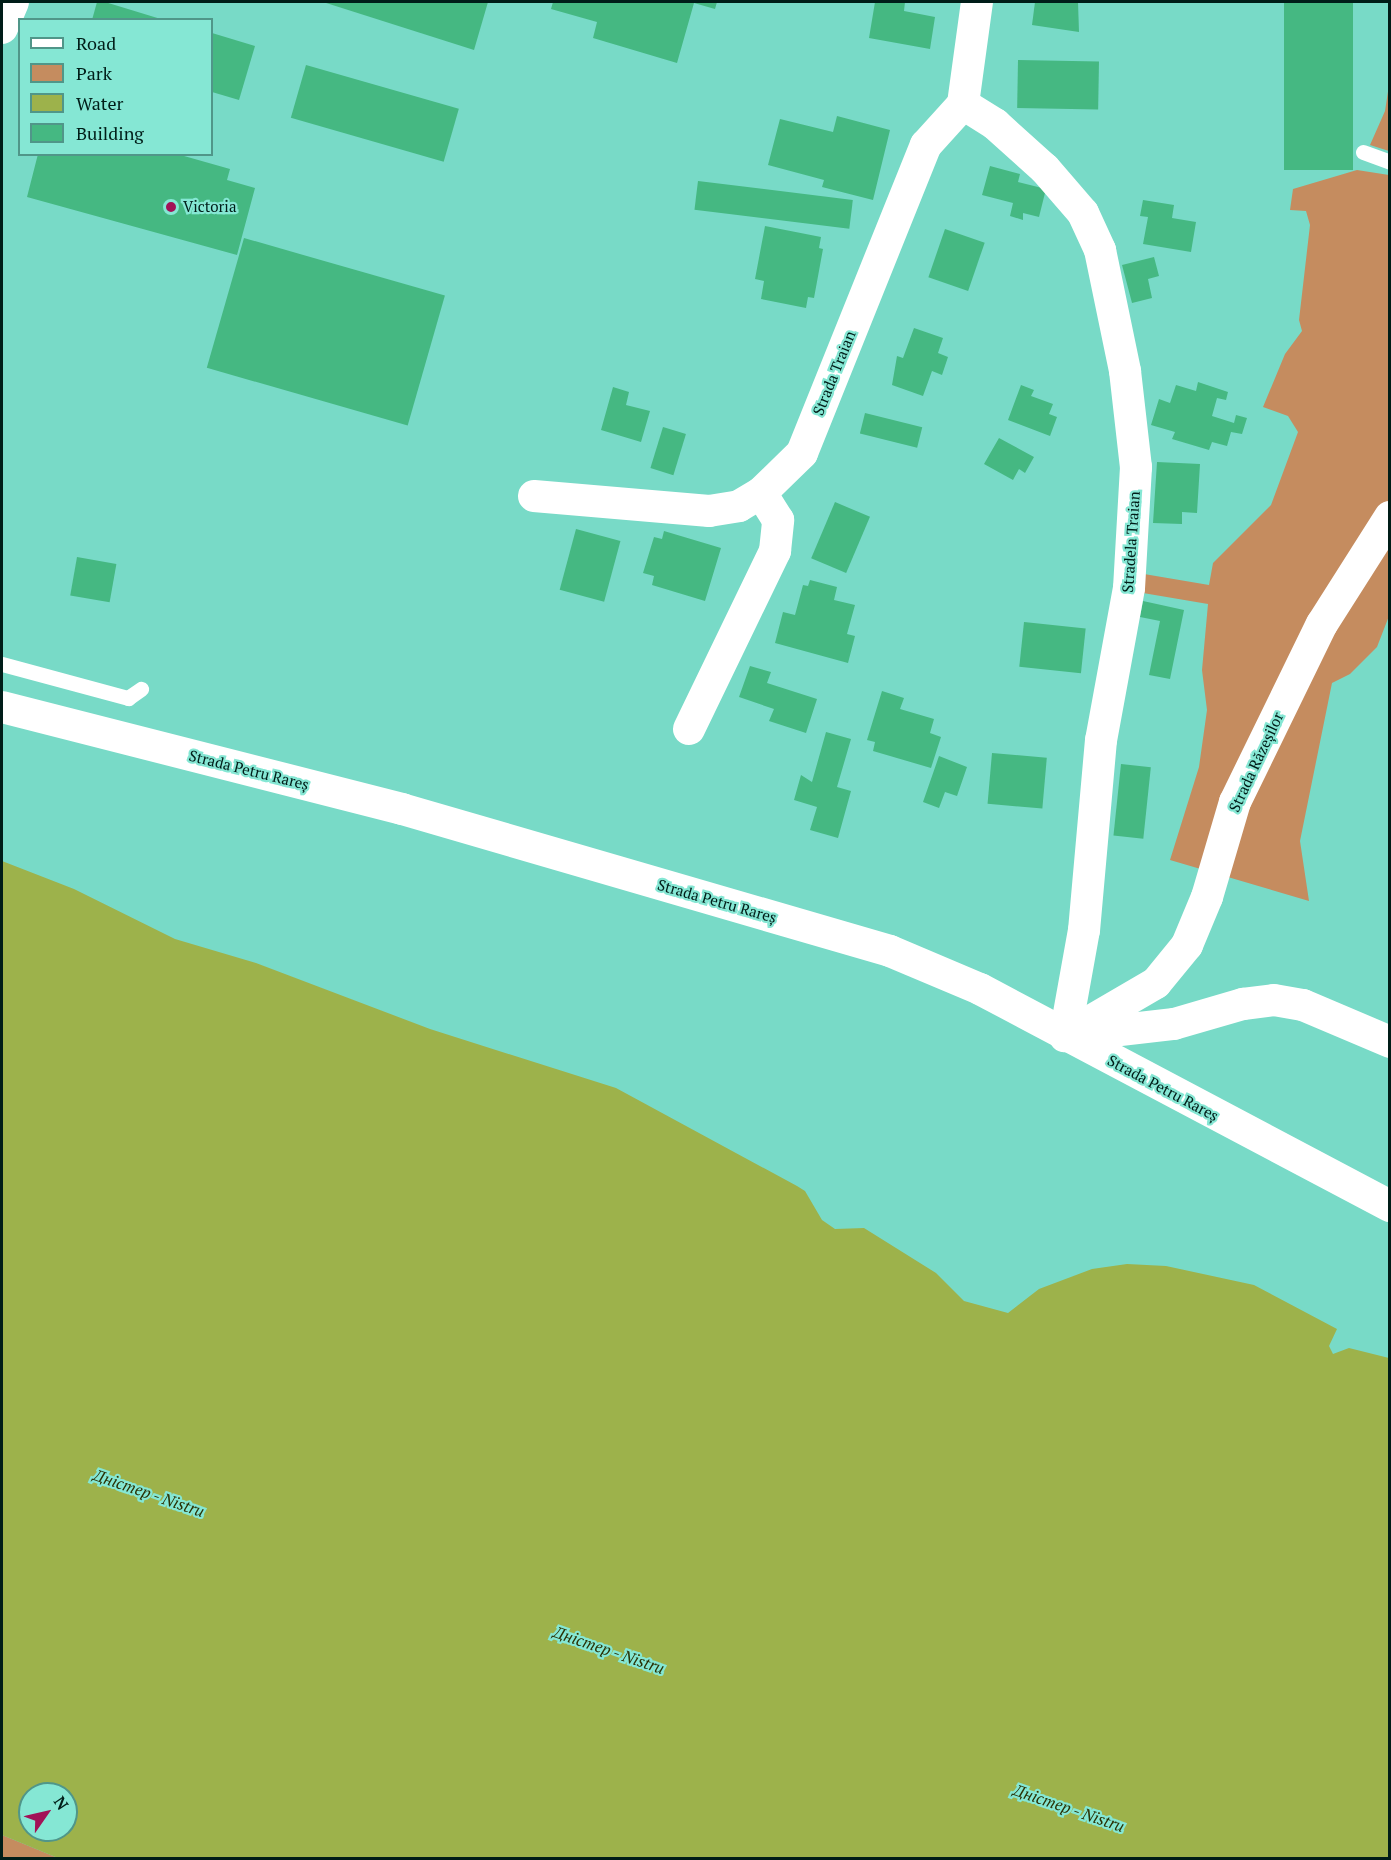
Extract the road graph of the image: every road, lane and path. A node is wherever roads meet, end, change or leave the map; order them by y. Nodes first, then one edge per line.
1 (13, 2) edge
2 (977, 2) edge
3 (2, 28) edge
4 (963, 104) junction
5 (1363, 152) dead end
6 (1389, 162) edge
7 (761, 493) junction
8 (534, 496) dead end
9 (1389, 517) edge
10 (2, 664) edge
11 (141, 689) dead end
12 (2, 707) edge
13 (689, 729) dead end
14 (1065, 1036) junction
15 (1389, 1042) edge
16 (1389, 1206) edge

1 - 3 street
2 - 4 street
4 - 7 street, Strada Traian
4 - 14 street, Stradela Traian
5 - 6 lane
7 - 8 street, Strada Traian
7 - 13 street
9 - 14 street, Strada Răzeșilor
10 - 11 lane
12 - 14 street, Strada Petru Rareș
14 - 15 street
14 - 16 street, Strada Petru Rareș

